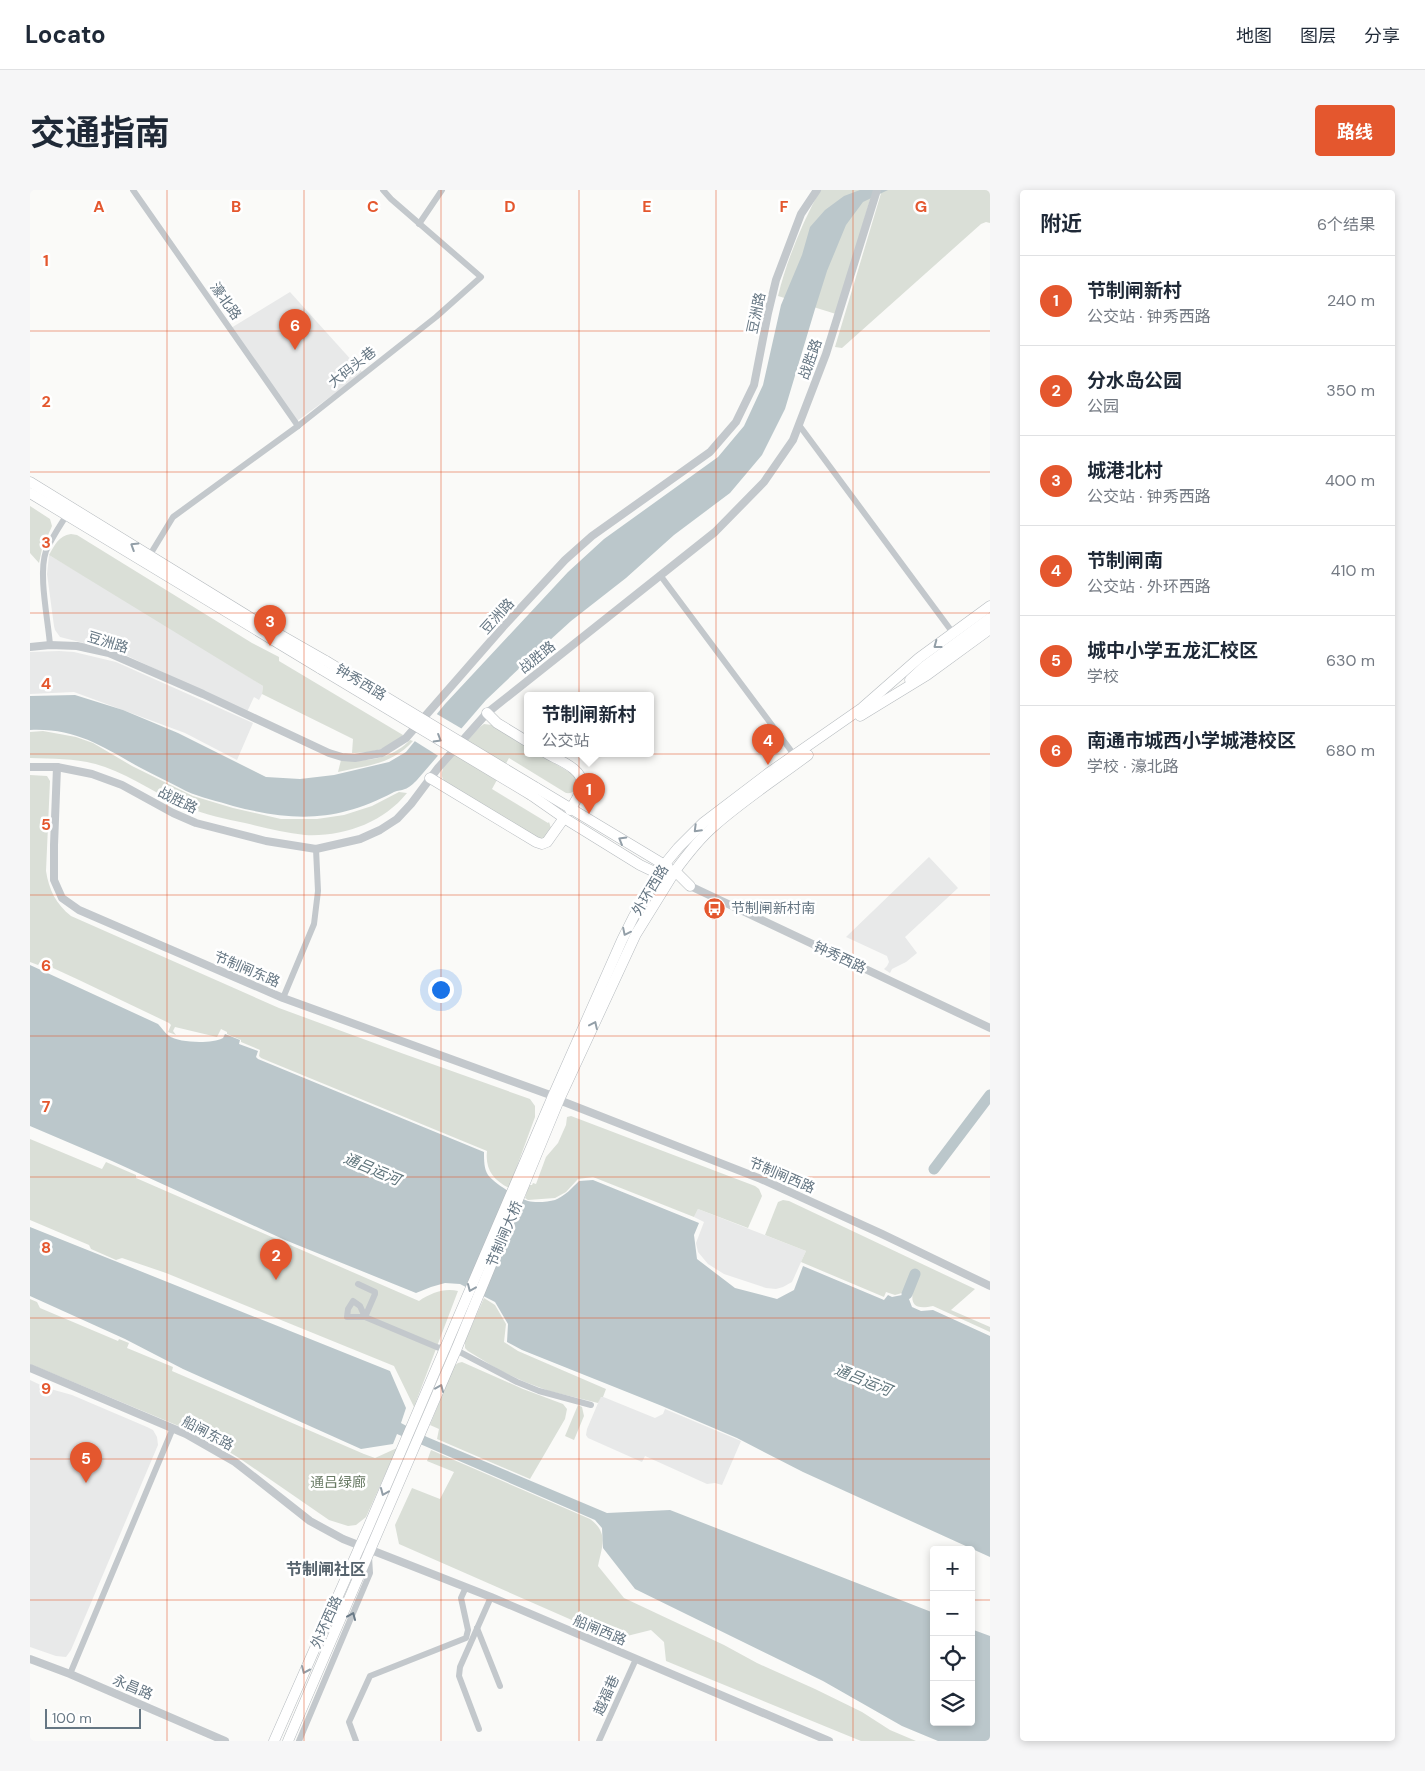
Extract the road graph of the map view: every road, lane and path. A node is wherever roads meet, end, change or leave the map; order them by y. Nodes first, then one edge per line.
1 (133, 190) edge
2 (383, 190) edge
3 (442, 190) edge
4 (817, 190) edge
5 (877, 190) edge
6 (419, 224) junction
7 (799, 425) junction
8 (298, 426) junction
9 (30, 482) edge
10 (30, 494) edge
11 (66, 516) junction
12 (147, 560) junction
13 (660, 575) junction
14 (990, 606) edge
15 (990, 618) edge
16 (990, 629) edge
17 (953, 633) junction
18 (50, 645) junction
19 (30, 646) edge
20 (863, 710) junction
21 (487, 713) junction
22 (524, 740) edge
23 (795, 756) junction
24 (553, 757) edge
25 (30, 767) edge
26 (57, 767) junction
27 (430, 778) junction
28 (567, 814) junction
29 (316, 849) junction
30 (664, 865) junction
31 (658, 874) junction
32 (672, 875) junction
33 (690, 886) joint
34 (283, 998) junction
35 (990, 1028) edge
36 (556, 1098) junction
37 (536, 1148) joint
38 (358, 1284) dead end
39 (990, 1286) edge
40 (451, 1348) junction
41 (30, 1368) edge
42 (591, 1405) dead end
43 (173, 1428) junction
44 (408, 1449) junction
45 (360, 1545) junction
46 (370, 1551) junction
47 (466, 1587) junction
48 (492, 1597) junction
49 (478, 1628) junction
50 (30, 1659) edge
51 (636, 1659) junction
52 (70, 1674) junction
53 (500, 1686) dead end
54 (479, 1729) dead end
55 (225, 1741) edge
56 (274, 1741) edge
57 (288, 1741) edge
58 (298, 1741) edge
59 (356, 1741) edge
60 (599, 1741) edge
61 (829, 1741) edge

1 - 8 street, 濠北路
2 - 6 street, 大码头巷
3 - 6 street
4 - 18 street, 豆洲路
5 - 7 street, 战胜路
6 - 8 street, 大码头巷
7 - 13 street, 战胜路
7 - 17 street
8 - 12 street, 大码头巷
12 -> 9 main road, 钟秀西路
10 - 11 main road, 钟秀西路
11 - 12 main road, 钟秀西路
11 - 18 street
12 - 28 main road, 钟秀西路, bridge
13 - 21 street, 战胜路
13 - 23 street
14 - 17 main road, 外环西路
15 - 20 main road, 外环西路
16 - 20 main road, 外环西路
17 -> 20 main road, 外环西路
18 - 19 street, 豆洲路
20 - 23 main road, 外环西路
20 - 32 main road, 外环西路
21 - 22 main road
21 - 27 street, 战胜路
23 -> 30 main road, 外环西路
24 - 28 main road
25 - 26 street, 战胜路
26 - 29 street, 战胜路
26 - 34 street, 节制闸东路
27 - 28 main road
27 - 29 street, 战胜路
30 -> 28 main road, 钟秀西路
28 - 31 main road, 钟秀西路
29 - 34 street
30 - 31 main road, 外环西路
30 - 32 main road, 钟秀西路
31 - 32 main road, 钟秀西路
31 -> 36 main road, 外环西路
32 - 33 main road, 外环西路
36 -> 32 main road, 外环西路
33 - 35 street, 钟秀西路
34 - 36 street, 节制闸东路
36 - 37 main road, 外环西路
36 - 39 street, 节制闸西路
37 - 40 main road, 节制闸大桥
38 - 40 street
40 - 42 street
40 - 44 main road
41 - 43 street, 船闸东路
43 - 45 street, 船闸东路
43 - 52 street
44 -> 45 main road, 外环西路
44 - 46 main road, 外环西路
45 - 46 street, 船闸西路
45 -> 56 main road, 外环西路
46 - 47 street, 船闸西路
46 - 57 main road, 外环西路
58 -> 46 street
47 - 48 street, 船闸西路
47 - 59 street
48 - 49 street
48 - 51 street, 船闸西路
49 - 53 street
49 - 54 street
50 - 52 street, 永昌路
51 - 60 street, 越福巷
51 - 61 street, 船闸西路
52 - 55 street, 永昌路

